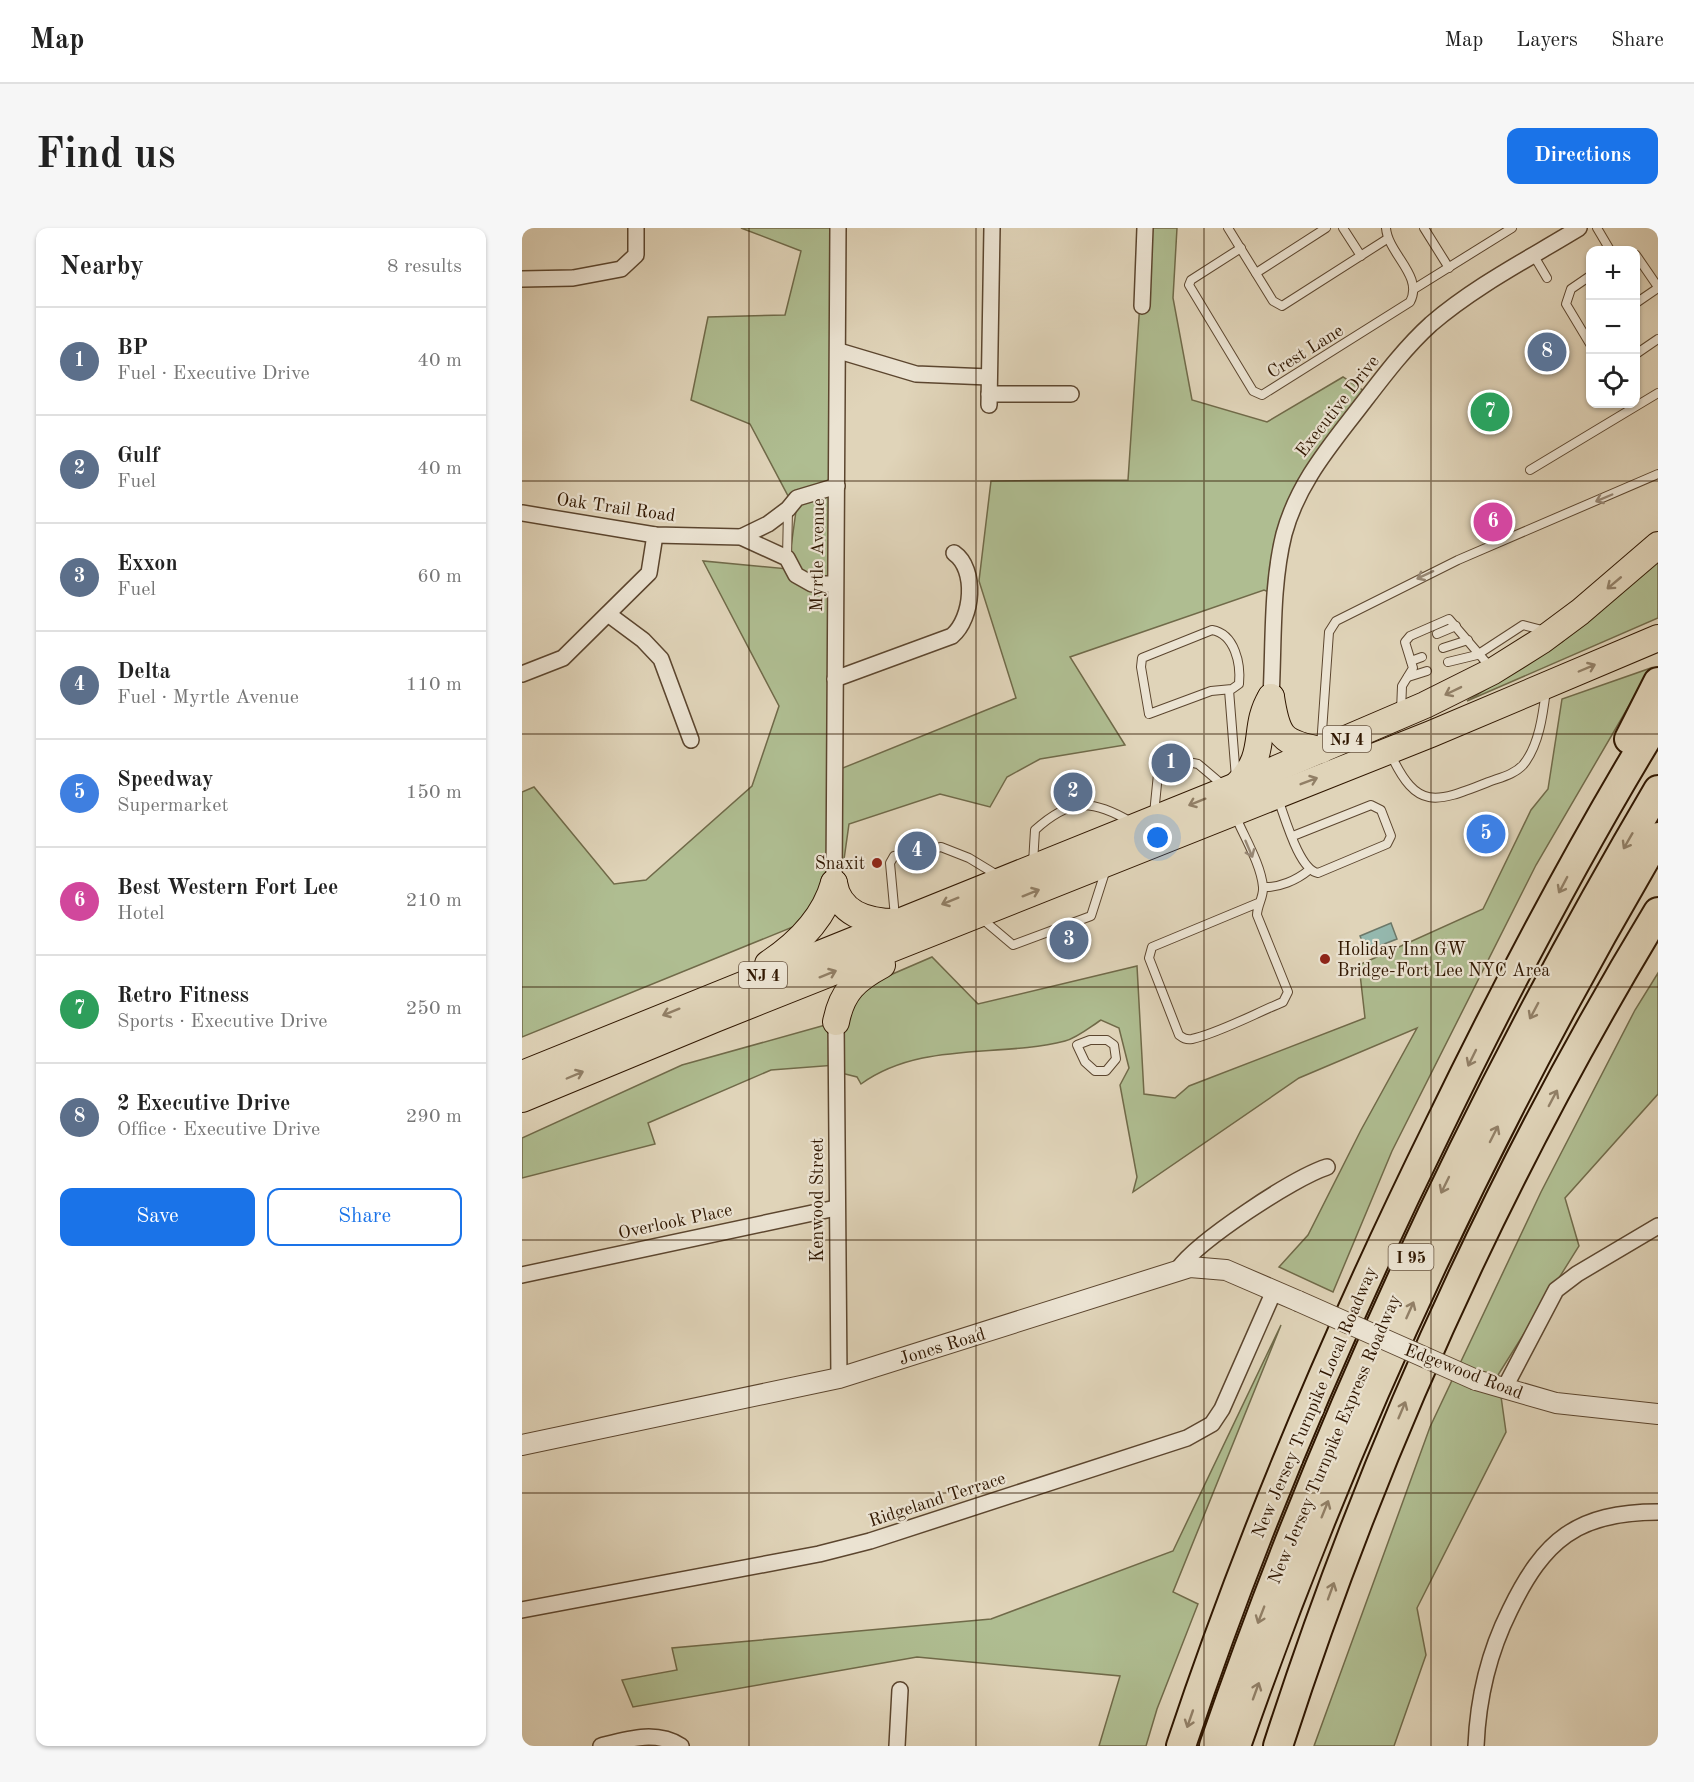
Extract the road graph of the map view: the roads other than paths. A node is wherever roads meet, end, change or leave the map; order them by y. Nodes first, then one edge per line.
1 (636, 228) edge
2 (838, 228) edge
3 (992, 228) edge
4 (1145, 228) edge
5 (1228, 228) edge
6 (1326, 228) edge
7 (1343, 228) edge
8 (1386, 228) edge
9 (1424, 228) edge
10 (1512, 228) edge
11 (1580, 228) edge
12 (1597, 228) edge
13 (1387, 239) junction
14 (1608, 246) edge
15 (1241, 248) junction
16 (1361, 256) junction
17 (1534, 256) junction
18 (1640, 262) edge
19 (1449, 268) junction
20 (1256, 273) junction
21 (1547, 278) dead end
22 (522, 279) edge
23 (1586, 279) edge
24 (1658, 287) edge
25 (1414, 289) junction
26 (1639, 300) edge
27 (1142, 306) dead end
28 (1586, 332) edge
29 (1658, 339) edge
30 (839, 351) junction
31 (1640, 351) edge
32 (989, 377) junction
33 (1658, 393) edge
34 (1071, 394) dead end
35 (1530, 470) dead end
36 (1658, 474) edge
37 (837, 486) junction
38 (788, 509) junction
39 (522, 513) edge
40 (655, 535) junction
41 (741, 537) junction
42 (1658, 545) edge
43 (954, 553) dead end
44 (787, 558) junction
45 (836, 584) junction
46 (608, 614) junction
47 (1456, 626) junction
48 (1437, 634) dead end
49 (1658, 638) edge
50 (1468, 640) junction
51 (1416, 644) dead end
52 (1407, 648) junction
53 (1443, 648) dead end
54 (1422, 657) dead end
55 (1411, 661) junction
56 (1448, 662) dead end
57 (1485, 663) junction
58 (1427, 671) dead end
59 (522, 674) edge
60 (1408, 677) junction
61 (835, 680) junction
62 (1658, 682) edge
63 (1546, 686) junction
64 (1229, 690) junction
65 (1271, 697) junction
66 (1400, 716) junction
67 (1658, 720) edge
68 (691, 740) dead end
69 (1321, 750) junction
70 (1389, 751) junction
71 (1183, 761) dead end
72 (1158, 774) dead end
73 (1658, 790) edge
74 (1276, 794) junction
75 (1232, 796) junction
76 (1602, 816) junction
77 (1145, 822) junction
78 (1293, 836) junction
79 (1658, 837) edge
80 (1108, 861) junction
81 (1033, 867) junction
82 (1309, 870) junction
83 (1004, 879) junction
84 (834, 883) junction
85 (1263, 887) junction
86 (1258, 903) junction
87 (1658, 912) edge
88 (969, 917) junction
89 (896, 922) junction
90 (713, 1007) junction
91 (836, 1022) junction
92 (1077, 1045) joint
93 (522, 1074) edge
94 (522, 1099) edge
95 (1327, 1167) dead end
96 (836, 1208) junction
97 (1658, 1226) edge
98 (1178, 1269) junction
99 (522, 1275) edge
100 (1274, 1291) junction
101 (839, 1378) junction
102 (1504, 1389) junction
103 (1658, 1414) edge
104 (522, 1445) edge
105 (1658, 1512) edge
106 (522, 1610) edge
107 (900, 1690) dead end
108 (601, 1746) edge
109 (681, 1746) edge
110 (897, 1746) edge
111 (1180, 1746) edge
112 (1214, 1746) edge
113 (1236, 1746) edge
114 (1278, 1746) edge
115 (1476, 1746) edge

1 - 22 street
2 - 30 street, Myrtle Avenue
3 - 32 street
4 - 27 street
5 - 15 lane
6 - 20 lane
7 - 16 lane
8 - 13 lane
9 - 19 lane
10 - 19 lane
11 - 17 street, Executive Drive
12 - 14 lane
13 - 16 lane
13 - 25 lane
15 - 20 lane
15 - 25 lane, Crest Lane
16 - 20 lane
17 - 21 lane
17 - 65 street, Executive Drive
18 - 24 lane
19 - 25 lane
23 - 28 lane
24 - 26 lane
29 - 31 lane
30 - 32 street
30 - 37 street, Myrtle Avenue
32 - 34 street
33 - 35 lane
36 -> 69 lane
37 - 38 street
37 - 45 street, Myrtle Avenue
38 - 41 street
38 - 44 lane
39 - 40 street, Oak Trail Road
40 - 41 street, Oak Trail Road
40 - 46 street
41 - 44 street
42 -> 57 highway, NJ 4
43 - 61 street
44 - 45 street
45 - 61 street, Myrtle Avenue
46 - 59 street
46 - 68 street
47 - 48 lane
47 - 50 lane
47 - 52 lane
63 -> 49 highway, NJ 4
50 - 53 lane
50 - 57 lane
51 - 52 lane
52 - 55 lane
54 - 55 lane
55 - 60 lane
56 - 57 lane
57 -> 66 highway, NJ 4
58 - 60 lane
60 - 66 lane
61 - 84 street, Myrtle Avenue
62 - 76 highway
63 - 70 highway, NJ 4
63 - 70 lane
64 - 64 lane
64 - 75 lane
65 - 69 highway
65 - 75 highway
66 - 69 highway, NJ 4
67 - 76 highway, New Jersey Turnpike Local Roadway / I 95
69 - 75 highway, NJ 4
74 -> 70 highway, NJ 4
71 - 75 lane
72 - 77 lane
73 -> 112 highway, New Jersey Turnpike Express Roadway / I 95
74 - 75 highway, NJ 4
74 - 78 lane
75 -> 77 highway, NJ 4
75 - 80 highway, NJ 4
75 -> 85 lane
76 -> 111 highway, New Jersey Turnpike Local Roadway / I 95
77 - 81 highway, NJ 4
77 - 81 lane
78 - 82 lane
78 - 82 lane
113 -> 79 highway, New Jersey Turnpike Express Roadway / I 95
88 -> 80 highway, NJ 4
80 - 88 lane
81 - 83 highway, NJ 4
82 - 85 lane
83 -> 89 highway, NJ 4
83 - 89 lane
84 - 89 highway
84 - 90 highway
85 - 86 lane
86 - 86 lane
114 -> 87 highway
90 -> 88 highway, NJ 4
88 - 91 highway
89 - 90 highway, NJ 4
90 - 91 highway
90 -> 93 highway, NJ 4
94 -> 90 highway, NJ 4
91 - 96 street, Kenwood Street
92 - 92 lane
95 - 98 street, Jones Road
96 - 99 street, Overlook Place
96 - 101 street, Kenwood Street
97 - 102 street
98 - 100 street, Edgewood Road
98 - 101 street, Jones Road
100 - 102 street, Edgewood Road, bridge
100 - 106 street, Ridgeland Terrace
101 - 104 street, Jones Road
102 - 103 street, Edgewood Road
105 - 115 street
107 - 110 street
108 - 109 street

